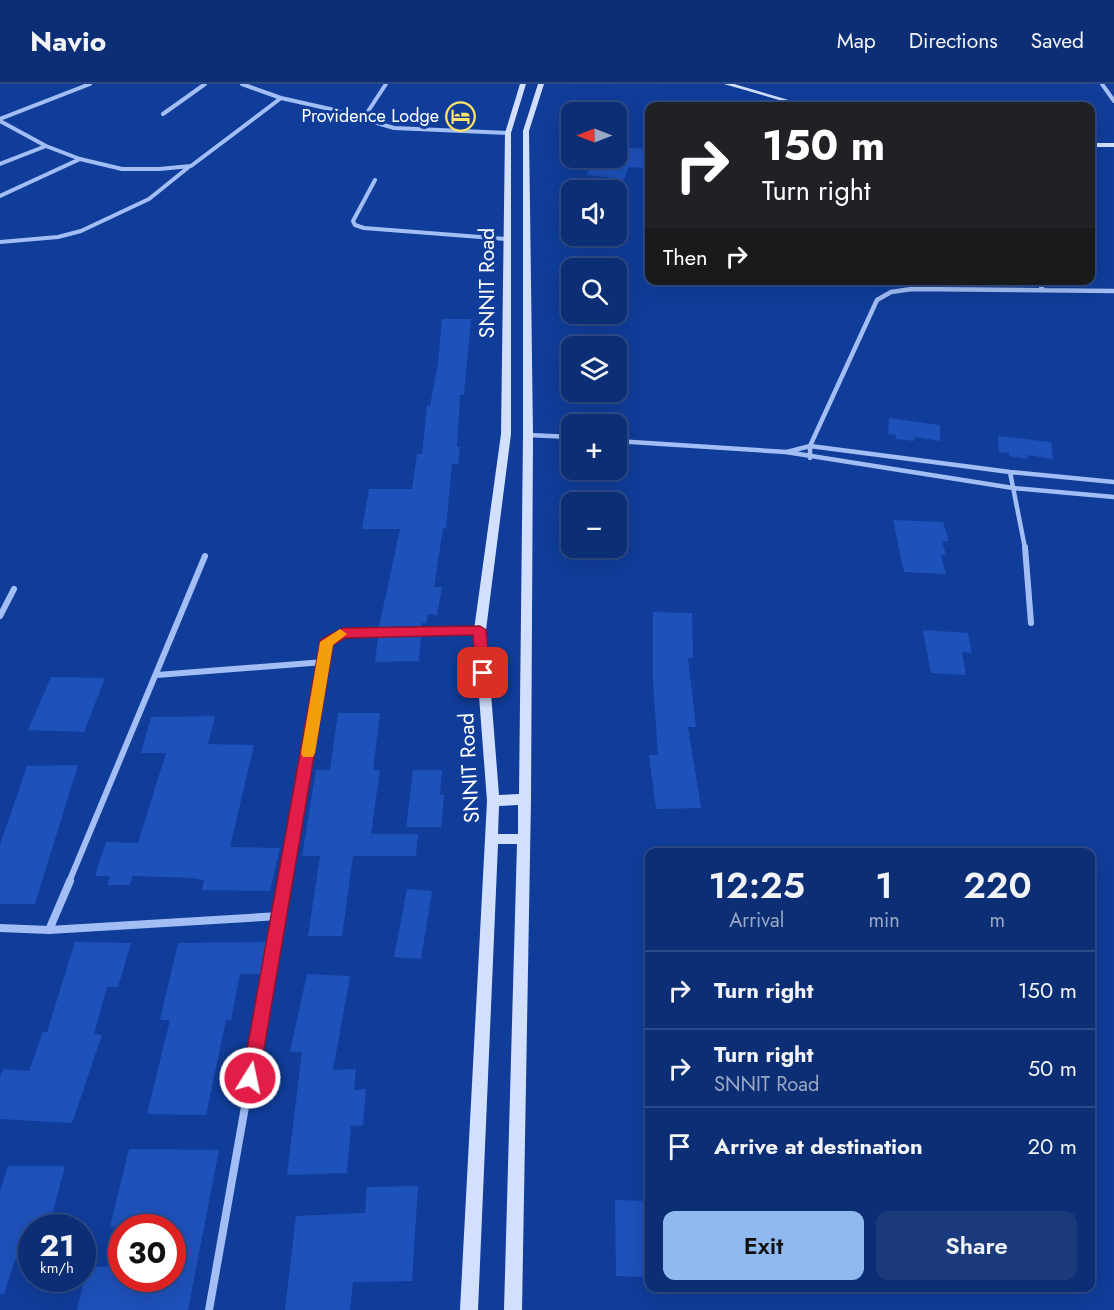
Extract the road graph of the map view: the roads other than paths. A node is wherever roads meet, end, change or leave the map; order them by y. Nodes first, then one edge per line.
1 (90, 84) edge
2 (205, 84) edge
3 (242, 84) edge
4 (386, 84) edge
5 (524, 84) edge
6 (540, 84) edge
7 (727, 84) edge
8 (1103, 85) edge
9 (1114, 87) edge
10 (281, 98) junction
11 (1114, 101) edge
12 (792, 102) edge
13 (163, 114) dead end
14 (363, 119) junction
15 (0, 120) edge
16 (508, 133) junction
17 (1095, 145) edge
18 (1114, 145) edge
19 (46, 146) junction
20 (80, 159) junction
21 (0, 164) edge
22 (191, 166) junction
23 (375, 180) dead end
24 (0, 196) edge
25 (506, 239) junction
26 (0, 242) edge
27 (506, 273) junction
28 (527, 273) junction
29 (1040, 285) edge
30 (1043, 290) junction
31 (1114, 291) edge
32 (506, 292) junction
33 (527, 292) junction
34 (528, 435) junction
35 (561, 437) edge
36 (627, 442) edge
37 (810, 446) junction
38 (786, 452) junction
39 (810, 458) junction
40 (1010, 472) junction
41 (1114, 482) edge
42 (1013, 488) junction
43 (1114, 497) edge
44 (205, 556) dead end
45 (14, 589) dead end
46 (0, 616) edge
47 (1031, 623) dead end
48 (480, 630) junction
49 (324, 662) junction
50 (157, 675) junction
51 (525, 799) junction
52 (493, 801) junction
53 (492, 839) junction
54 (524, 839) junction
55 (279, 916) junction
56 (0, 928) edge
57 (49, 930) junction
58 (209, 1310) edge
59 (469, 1310) edge
60 (513, 1310) edge

1 - 15 street
2 - 13 street
3 - 10 street
4 - 14 street
5 - 16 street, SNNIT Road
6 - 28 street, SNNIT Road
7 - 12 street
8 - 9 street
8 - 11 street
10 - 14 street
10 - 22 street
14 - 16 street
15 - 19 street
16 - 25 street, SNNIT Road
17 - 18 street
19 - 20 street
19 - 21 street
20 - 22 street
20 - 24 street
22 - 26 street
23 - 25 street
25 - 27 street, SNNIT Road
27 - 28 street
27 - 32 street, SNNIT Road
28 - 33 street, SNNIT Road
29 - 30 street
30 - 31 street
30 - 37 street
32 - 33 street
32 - 48 street, SNNIT Road
33 - 34 street, SNNIT Road
34 - 35 street
34 - 51 street, SNNIT Road
36 - 38 street
37 - 38 street
37 - 39 street
37 - 40 street
38 - 39 street
39 - 42 street
40 - 41 street
40 - 42 street
42 - 43 street
42 - 47 street
44 - 50 street
45 - 46 street
48 - 49 street
48 - 52 street, SNNIT Road
49 - 50 street
49 - 55 street
50 - 57 street
51 - 52 street
51 - 54 street, SNNIT Road
52 - 53 street, SNNIT Road
53 - 54 street
53 - 59 street, SNNIT Road
54 - 60 street, SNNIT Road
55 - 57 street
55 - 58 street
56 - 57 street

